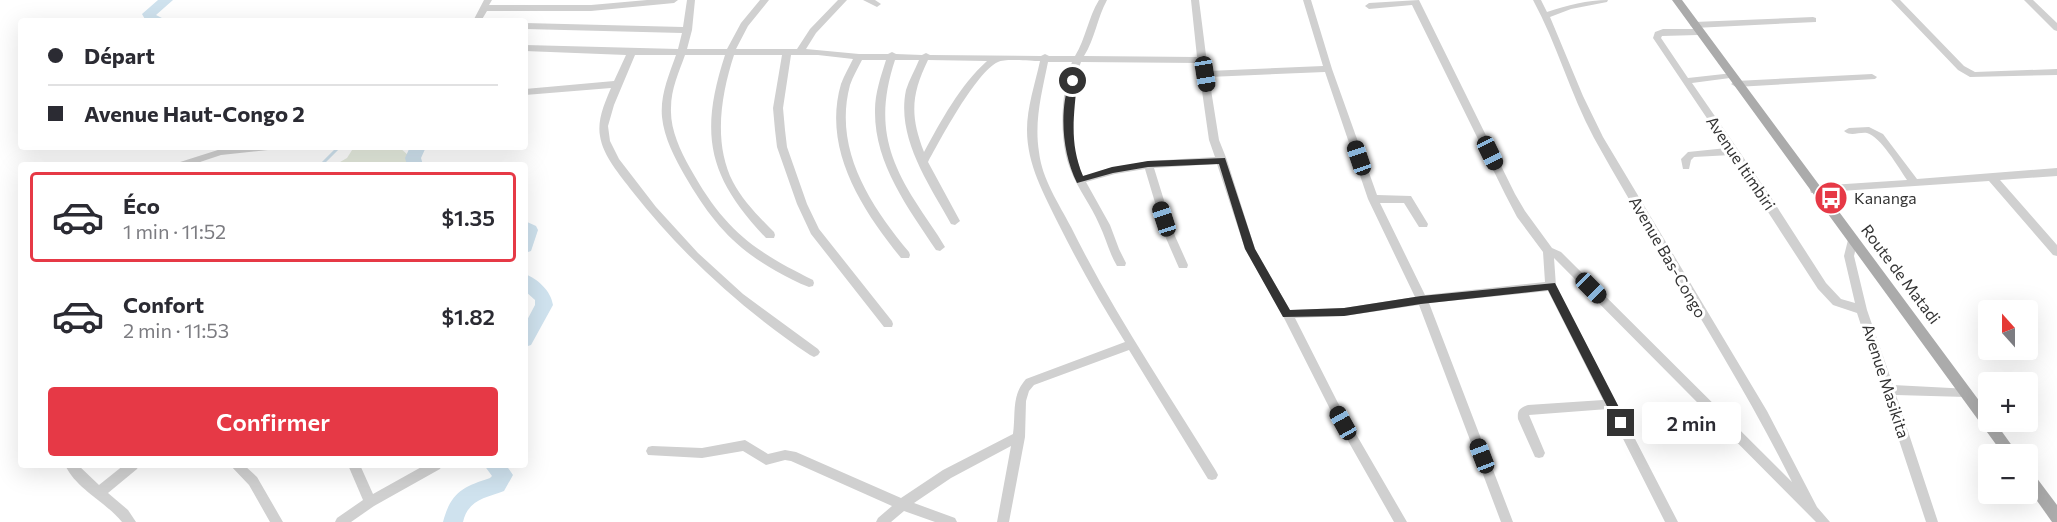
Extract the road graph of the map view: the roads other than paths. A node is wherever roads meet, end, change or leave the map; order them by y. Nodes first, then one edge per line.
1 (674, 0) edge
2 (691, 0) edge
3 (765, 0) edge
4 (843, 0) edge
5 (867, 0) edge
6 (1103, 0) edge
7 (1195, 0) edge
8 (1307, 0) edge
9 (1537, 0) edge
10 (1604, 0) edge
11 (1677, 0) edge
12 (1895, 0) edge
13 (2028, 0) edge
14 (1415, 1) edge
15 (486, 4) edge
16 (877, 4) dead end
17 (1370, 6) dead end
18 (1546, 15) junction
19 (479, 18) edge
20 (1813, 20) dead end
21 (528, 26) edge
22 (2057, 28) edge
23 (1696, 29) junction
24 (688, 30) junction
25 (528, 48) edge
26 (632, 52) junction
27 (681, 53) junction
28 (799, 53) junction
29 (729, 54) junction
30 (787, 54) junction
31 (892, 56) junction
32 (926, 56) junction
33 (859, 57) junction
34 (1046, 57) junction
35 (997, 58) junction
36 (1078, 58) junction
37 (1201, 60) junction
38 (1328, 69) junction
39 (2057, 72) edge
40 (1205, 74) junction
41 (1872, 77) dead end
42 (1733, 79) junction
43 (1685, 81) junction
44 (619, 84) junction
45 (528, 92) edge
46 (1850, 131) dead end
47 (239, 150) edge
48 (1733, 151) junction
49 (1222, 160) junction
50 (924, 161) junction
51 (189, 162) edge
52 (1148, 164) junction
53 (1686, 167) dead end
54 (2057, 172) edge
55 (1991, 176) junction
56 (1080, 180) junction
57 (1914, 182) junction
58 (1815, 190) junction
59 (1373, 199) junction
60 (956, 221) dead end
61 (1424, 224) dead end
62 (770, 235) dead end
63 (1853, 239) junction
64 (940, 247) dead end
65 (1548, 251) junction
66 (2057, 252) edge
67 (905, 255) dead end
68 (1121, 263) dead end
69 (1183, 265) dead end
70 (809, 283) dead end
71 (1551, 286) junction
72 (1421, 300) junction
73 (1862, 310) junction
74 (1287, 314) junction
75 (888, 324) dead end
76 (1132, 344) junction
77 (814, 352) dead end
78 (1888, 390) junction
79 (1966, 392) junction
80 (1612, 404) junction
81 (1019, 437) junction
82 (2004, 444) edge
83 (652, 451) dead end
84 (1539, 453) dead end
85 (74, 468) edge
86 (129, 468) edge
87 (239, 468) edge
88 (355, 468) edge
89 (431, 468) edge
90 (1212, 475) dead end
91 (2038, 491) edge
92 (100, 492) junction
93 (370, 502) junction
94 (901, 504) junction
95 (1811, 507) junction
96 (2057, 517) edge
97 (130, 522) edge
98 (277, 522) edge
99 (340, 522) edge
100 (882, 522) edge
101 (951, 522) edge
102 (1003, 522) edge
103 (1401, 522) edge
104 (1507, 522) edge
105 (1672, 522) edge
106 (1824, 522) edge
107 (1932, 522) edge

1 - 15 street
2 - 24 street
3 - 29 street
4 - 28 street
5 - 16 street
6 - 36 street
7 - 37 street
8 - 38 street
9 - 18 street, Avenue Bas-Congo
10 - 18 street
11 - 23 main road, Route de Matadi
12 - 39 street
13 - 22 street
14 - 17 street
14 - 65 street
15 - 19 street
18 - 95 street, Avenue Bas-Congo
20 - 23 street
21 - 24 street
23 - 42 main road, Route de Matadi
23 - 43 street, Avenue Itimbiri
24 - 27 street
25 - 26 street
26 - 27 street
26 - 44 street
27 - 29 street
27 - 70 street
28 - 30 street
28 - 33 street
29 - 30 street
29 - 62 street
30 - 75 street
31 - 32 street
31 - 33 street
31 - 64 street
32 - 35 street
32 - 50 street
33 - 67 street
34 - 35 street
34 - 36 street
34 - 76 street
35 - 50 street
36 - 37 street
36 - 56 street
37 - 40 street
38 - 40 street
38 - 59 street
40 - 49 street
41 - 42 street
42 - 43 street
42 - 58 main road, Route de Matadi
43 - 48 street, Avenue Itimbiri
44 - 45 street
44 - 77 street
46 - 57 street
47 - 51 street
48 - 53 street
48 - 73 street, Avenue Itimbiri
49 - 52 street
49 - 74 street
50 - 60 street
52 - 56 street
52 - 69 street
54 - 55 street
55 - 57 street
55 - 66 street
56 - 68 street
57 - 58 street
58 - 63 main road, Route de Matadi
59 - 61 street
59 - 72 street
63 - 73 street, Avenue Masikita
63 - 79 main road, Route de Matadi
65 - 71 street
65 - 95 street
71 - 72 street
71 - 80 street
72 - 74 street
72 - 104 street
73 - 78 street, Avenue Masikita
74 - 103 street
76 - 81 street
76 - 90 street
78 - 79 street
78 - 107 street, Avenue Masikita
79 - 82 main road, Route de Matadi
80 - 84 street
80 - 105 street
81 - 94 street
81 - 102 street
83 - 94 street
85 - 92 street
86 - 92 street
87 - 98 street
88 - 93 street
89 - 93 street
91 - 96 main road
92 - 97 street
93 - 99 street
94 - 100 street
94 - 101 street
95 - 106 street

